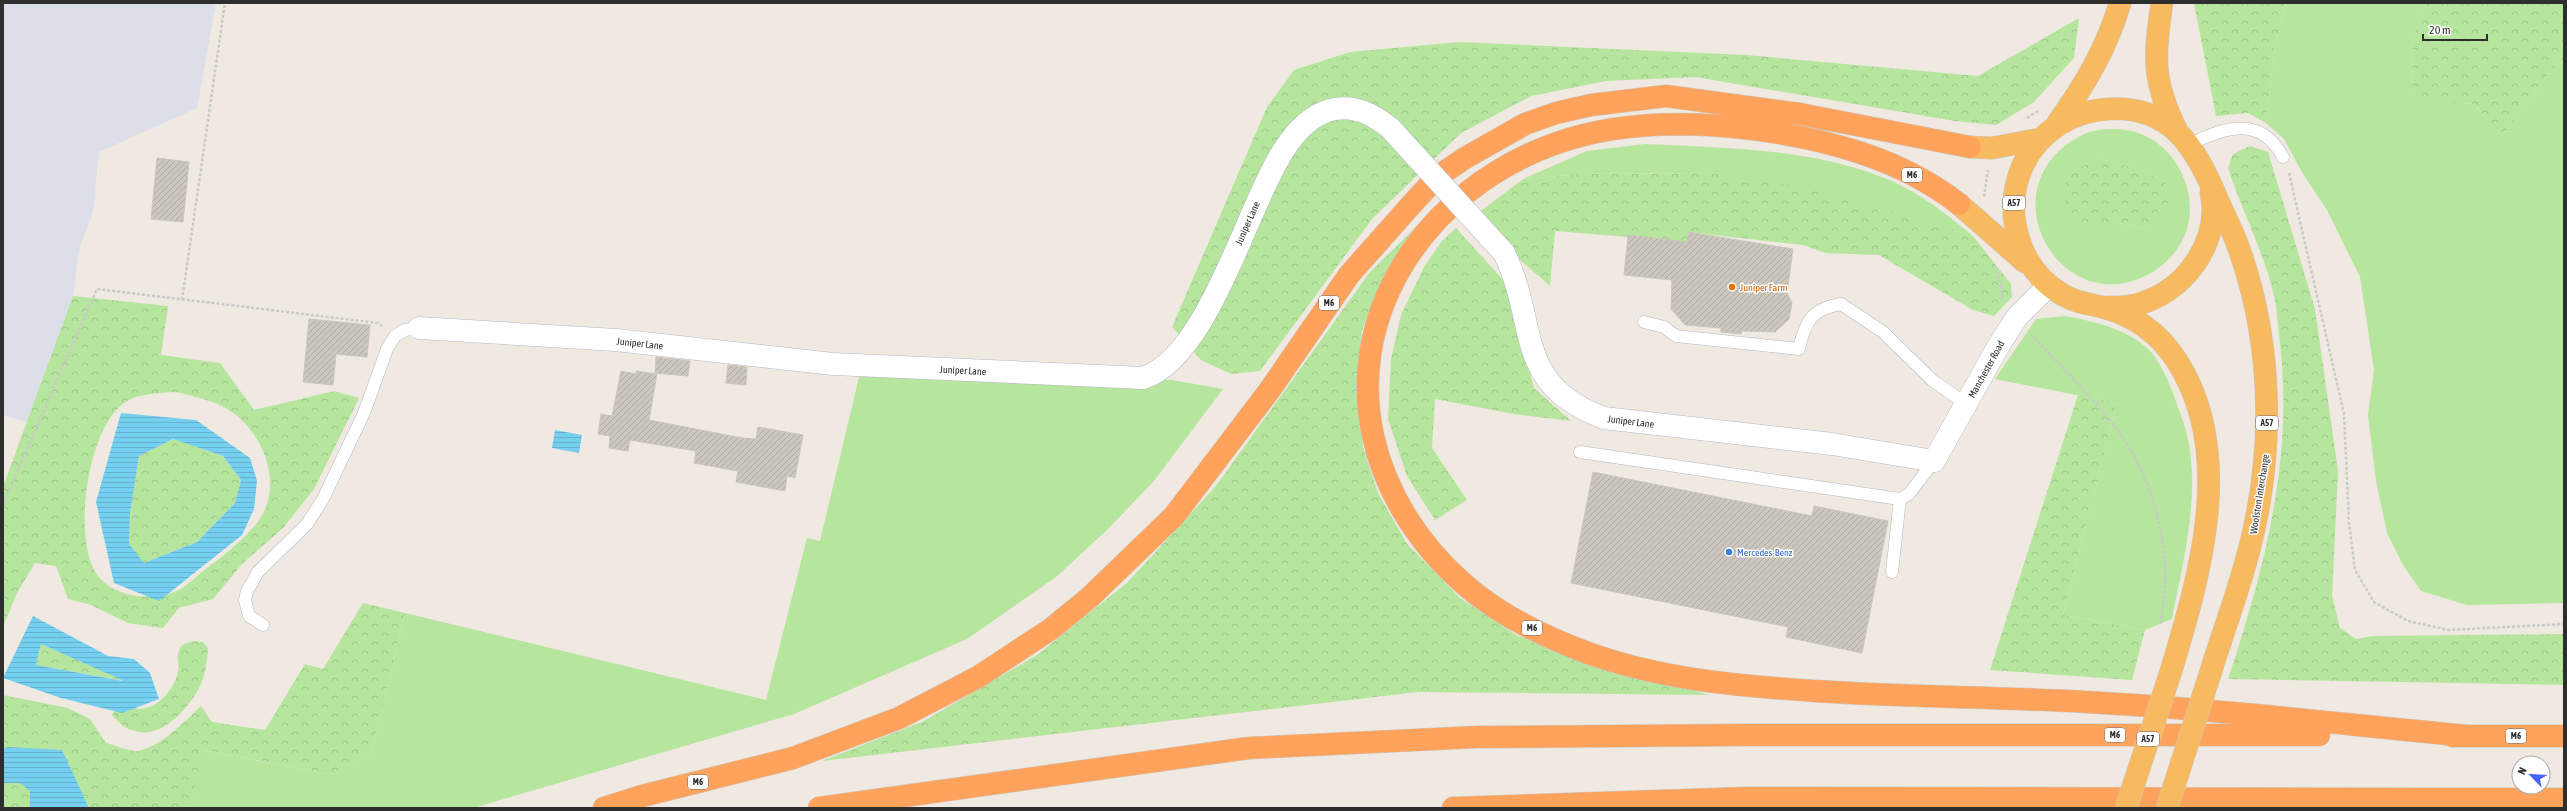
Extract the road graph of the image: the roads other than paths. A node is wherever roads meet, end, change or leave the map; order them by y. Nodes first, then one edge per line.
1 (2120, 3) edge
2 (2162, 3) edge
3 (2048, 133) junction
4 (2183, 138) junction
5 (2283, 157) road end
6 (2208, 176) junction
7 (2034, 269) junction
8 (2049, 285) junction
9 (2102, 307) junction
10 (1644, 322) dead end
11 (419, 328) joint
12 (1966, 404) junction
13 (1580, 452) dead end
14 (1934, 461) junction
15 (1900, 499) junction
16 (1892, 572) dead end
17 (263, 625) dead end
18 (2468, 736) junction
19 (2564, 736) edge
20 (2564, 799) edge
21 (604, 808) edge
22 (819, 808) edge
23 (1453, 808) edge
24 (2126, 808) edge
25 (2167, 808) edge

1 - 3 highway, A57
2 - 4 highway, A57
3 - 4 highway, Woolston Interchange / A57
3 - 7 highway, Woolston Interchange / A57
3 - 21 highway, M6
4 - 5 lane
4 - 6 highway, Woolston Interchange / A57
6 - 9 highway, Woolston Interchange / A57
6 - 25 highway, Woolston Interchange / A57, bridge
7 - 8 highway, Woolston Interchange / A57
7 - 18 highway, M6
8 - 9 highway, Woolston Interchange / A57
8 - 12 street, Manchester Road
9 - 24 highway, Woolston Interchange / A57, bridge
10 - 12 lane
11 - 14 street, Juniper Lane, bridge
11 - 17 lane
12 - 14 street, Manchester Road
13 - 15 lane
14 - 15 lane
15 - 16 lane
18 - 19 highway, M6
18 - 22 highway, M6
20 - 23 highway

